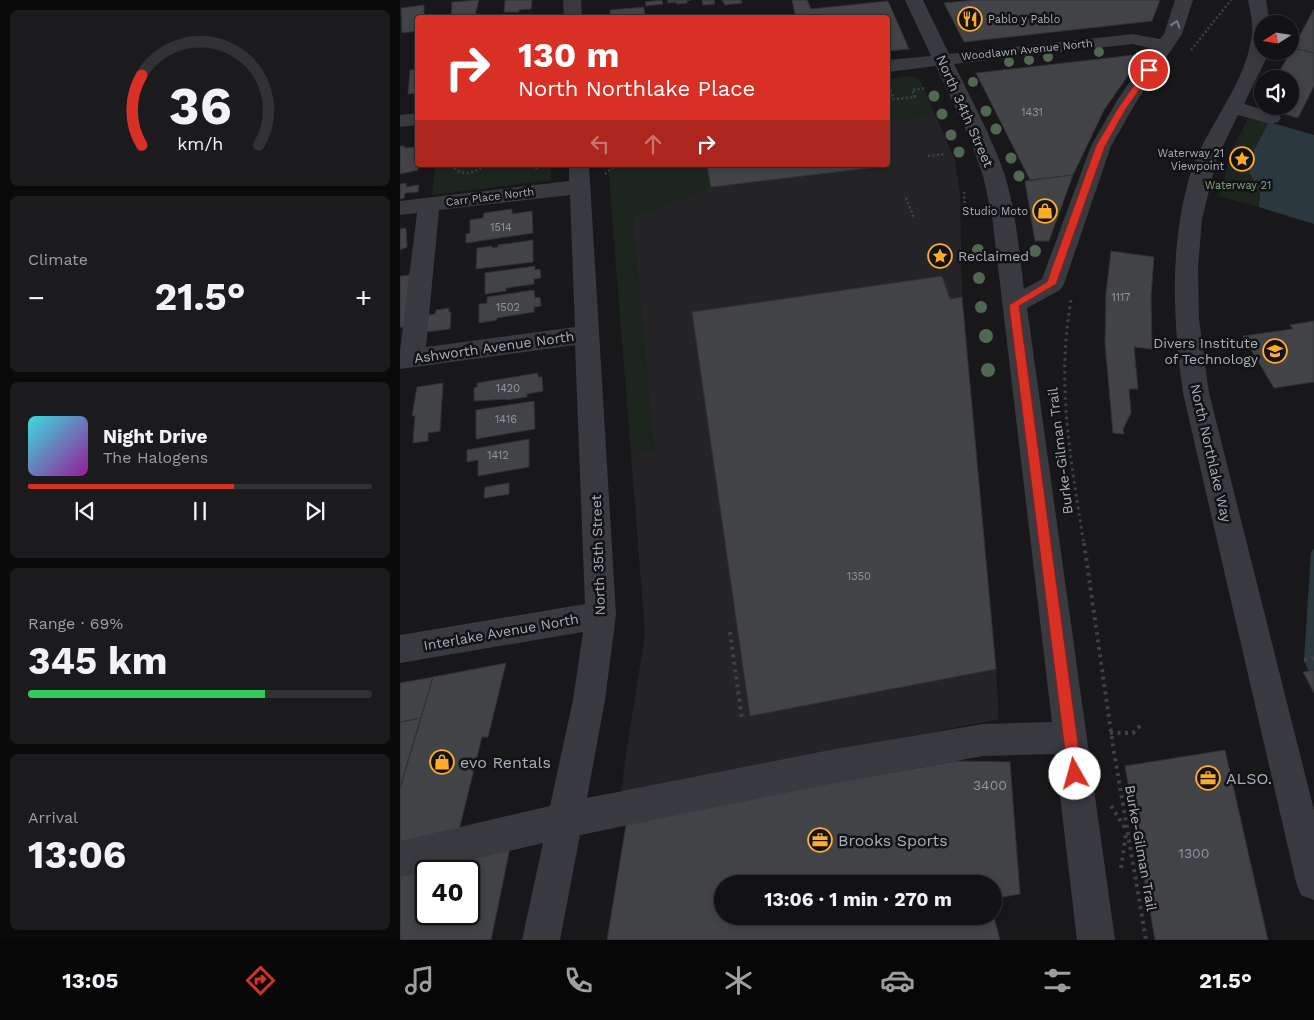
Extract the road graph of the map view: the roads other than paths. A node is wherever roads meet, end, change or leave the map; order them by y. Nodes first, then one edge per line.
1 (572, 0) edge
2 (914, 0) edge
3 (1184, 0) edge
4 (1276, 0) edge
5 (1260, 8) edge
6 (573, 15) edge
7 (1166, 46) junction
8 (942, 59) junction
9 (890, 66) edge
10 (1233, 107) junction
11 (1271, 118) dead end
12 (415, 119) edge
13 (400, 121) edge
14 (579, 176) edge
15 (429, 204) junction
16 (400, 208) edge
17 (1014, 305) junction
18 (588, 334) junction
19 (406, 359) edge
20 (601, 614) junction
21 (400, 649) edge
22 (1070, 737) junction
23 (566, 820) junction
24 (400, 859) edge
25 (1314, 882) edge
26 (541, 940) edge
27 (1096, 940) edge

1 - 6 street
2 - 8 street, North 34th Street
7 -> 3 street
4 - 5 street
5 - 10 street, North Northlake Way
7 - 8 street, Woodlawn Avenue North
7 - 17 street
8 - 9 street, Woodlawn Avenue North
8 - 17 street, North 34th Street
10 - 11 street
10 - 25 street, North Northlake Way
12 - 13 street
14 - 15 street, Carr Place North
14 - 18 street, North 35th Street
15 - 16 street, Carr Place North
15 - 19 street
17 - 22 street, North 34th Street
18 - 19 street, Ashworth Avenue North
18 - 20 street, North 35th Street
20 - 21 street, Interlake Avenue North
20 - 23 street, North 35th Street
22 - 23 street
22 - 27 street, North 34th Street
23 - 24 street
23 - 26 street, North 35th Street

